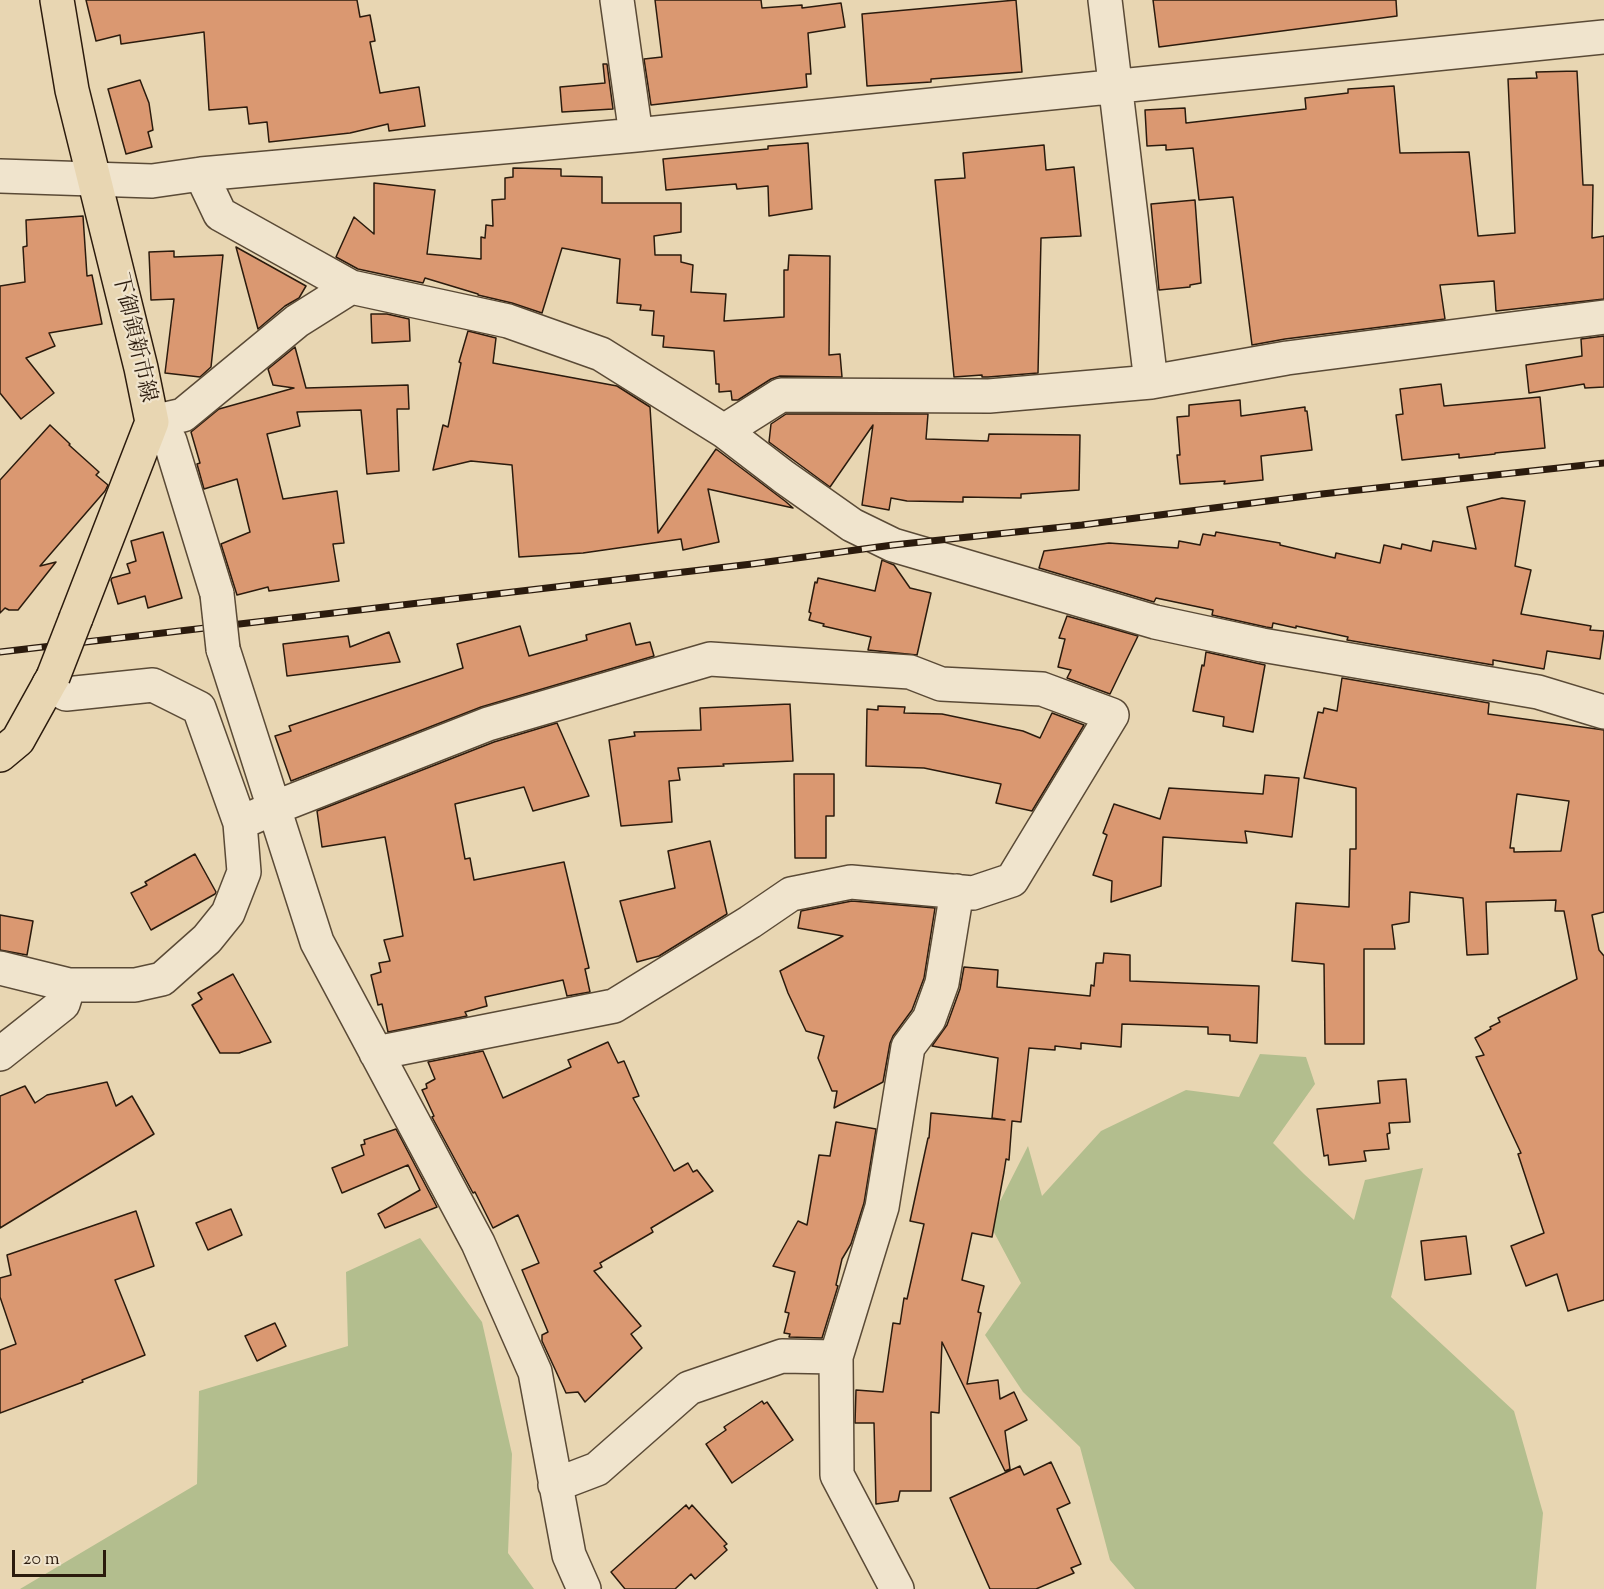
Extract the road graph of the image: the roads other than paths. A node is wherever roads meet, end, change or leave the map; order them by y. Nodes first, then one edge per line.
1 (57, 0) edge
2 (617, 0) edge
3 (1105, 0) edge
4 (1604, 37) edge
5 (1115, 86) junction
6 (636, 135) junction
7 (201, 174) junction
8 (0, 176) edge
9 (94, 179) junction
10 (351, 287) junction
11 (1604, 317) edge
12 (1151, 382) junction
13 (152, 422) junction
14 (724, 431) junction
15 (51, 681) junction
16 (1604, 712) edge
17 (0, 755) edge
18 (274, 808) junction
19 (240, 823) junction
20 (957, 891) junction
21 (0, 968) edge
22 (69, 984) junction
23 (376, 1053) junction
24 (0, 1054) edge
25 (837, 1357) junction
26 (555, 1485) junction
27 (584, 1589) edge
28 (897, 1589) edge

1 - 9 main road, 下御領新市線
2 - 6 street
3 - 5 street
4 - 5 street
5 - 6 street
5 - 12 street
6 - 7 street
7 - 9 street
7 - 10 street
8 - 9 street
9 - 13 main road, 下御領新市線
10 - 13 street
10 - 14 street
11 - 12 street
12 - 14 street
13 - 15 main road, 下御領新市線, bridge
13 - 18 street, bridge
14 - 16 street
15 - 17 main road, 下御領新市線
15 - 19 street
18 - 19 street
18 - 20 street
18 - 23 street
19 - 22 street
20 - 23 street
20 - 25 street
21 - 22 street
22 - 24 street
23 - 26 street
25 - 26 street
25 - 28 street
26 - 27 street

